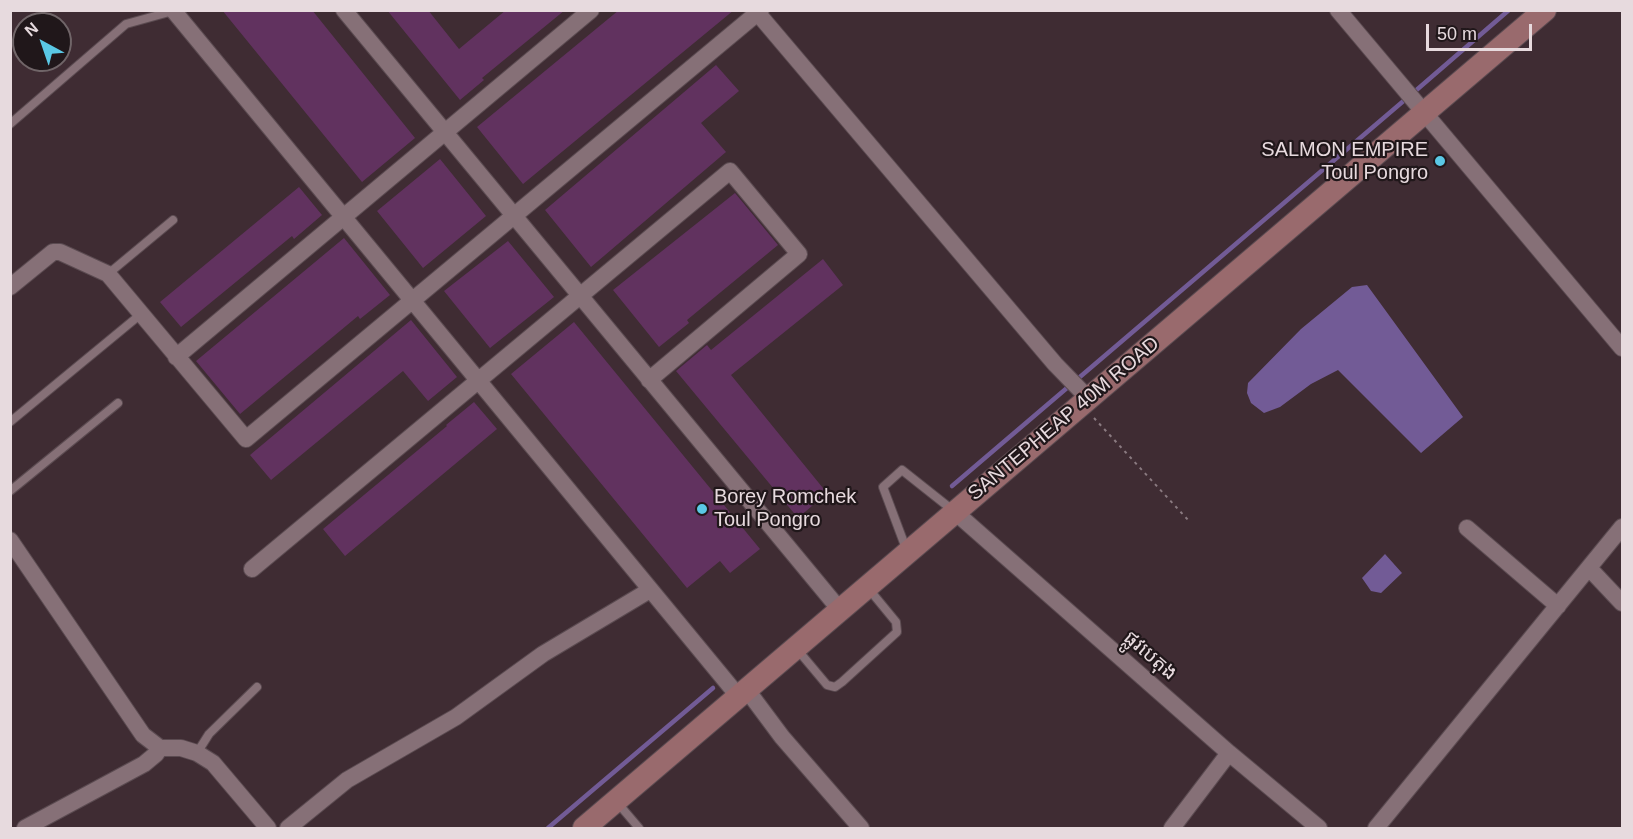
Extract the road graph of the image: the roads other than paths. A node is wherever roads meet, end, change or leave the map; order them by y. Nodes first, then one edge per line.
1 (344, 10) edge
2 (591, 10) edge
3 (1338, 10) edge
4 (1545, 10) edge
5 (174, 11) edge
6 (758, 12) edge
7 (1420, 107) junction
8 (10, 124) edge
9 (445, 133) junction
10 (514, 217) junction
11 (344, 218) junction
12 (173, 220) dead end
13 (108, 274) junction
14 (10, 286) edge
15 (580, 296) junction
16 (413, 302) junction
17 (141, 314) junction
18 (1623, 348) edge
19 (176, 357) junction
20 (649, 380) junction
21 (478, 381) junction
22 (1083, 397) junction
23 (118, 403) dead end
24 (10, 422) edge
25 (10, 491) edge
26 (955, 512) junction
27 (1623, 527) edge
28 (1467, 528) dead end
29 (10, 540) edge
30 (908, 553) junction
31 (1589, 568) junction
32 (252, 569) dead end
33 (867, 587) junction
34 (651, 590) junction
35 (1623, 603) edge
36 (1558, 606) junction
37 (840, 610) junction
38 (796, 648) junction
39 (256, 687) dead end
40 (743, 693) junction
41 (160, 748) junction
42 (197, 753) junction
43 (1229, 753) junction
44 (616, 801) junction
45 (25, 828) edge
46 (268, 828) edge
47 (288, 828) edge
48 (584, 828) edge
49 (639, 828) edge
50 (861, 828) edge
51 (1172, 828) edge
52 (1319, 828) edge
53 (1377, 828) edge

1 - 9 street
2 - 9 street
3 - 7 street
4 - 7 main road, SANTEPHEAP 40M ROAD
5 - 8 lane
5 - 11 street
6 - 10 street
6 - 22 street
7 - 18 street
7 - 22 main road, SANTEPHEAP 40M ROAD
9 - 10 street
9 - 11 street
10 - 15 street
10 - 16 street
11 - 16 street
11 - 19 street
12 - 13 lane
13 - 14 street
13 - 17 street
15 - 20 street
15 - 20 street
15 - 21 street
16 - 19 street
16 - 21 street
17 - 19 street
17 - 24 lane
20 - 37 street
21 - 32 street
21 - 34 street
22 - 26 main road, SANTEPHEAP 40M ROAD
23 - 25 lane
26 - 30 main road, SANTEPHEAP 40M ROAD
26 - 30 lane
26 - 43 street, ផ្លូវបេតុង
27 - 31 street
28 - 36 street
29 - 41 street
30 - 33 main road, SANTEPHEAP 40M ROAD
31 - 35 street
31 - 36 street
33 - 37 main road, SANTEPHEAP 40M ROAD
33 - 38 lane
34 - 40 street
34 - 47 street
36 - 53 street
37 - 38 main road, SANTEPHEAP 40M ROAD
38 - 40 main road, SANTEPHEAP 40M ROAD
39 - 42 lane
40 - 44 main road, SANTEPHEAP 40M ROAD
40 - 50 street
41 - 42 street
41 - 45 street
42 - 46 street
43 - 51 street
43 - 52 street, ផ្លូវបេតុង
44 - 48 main road, SANTEPHEAP 40M ROAD
44 - 49 lane

